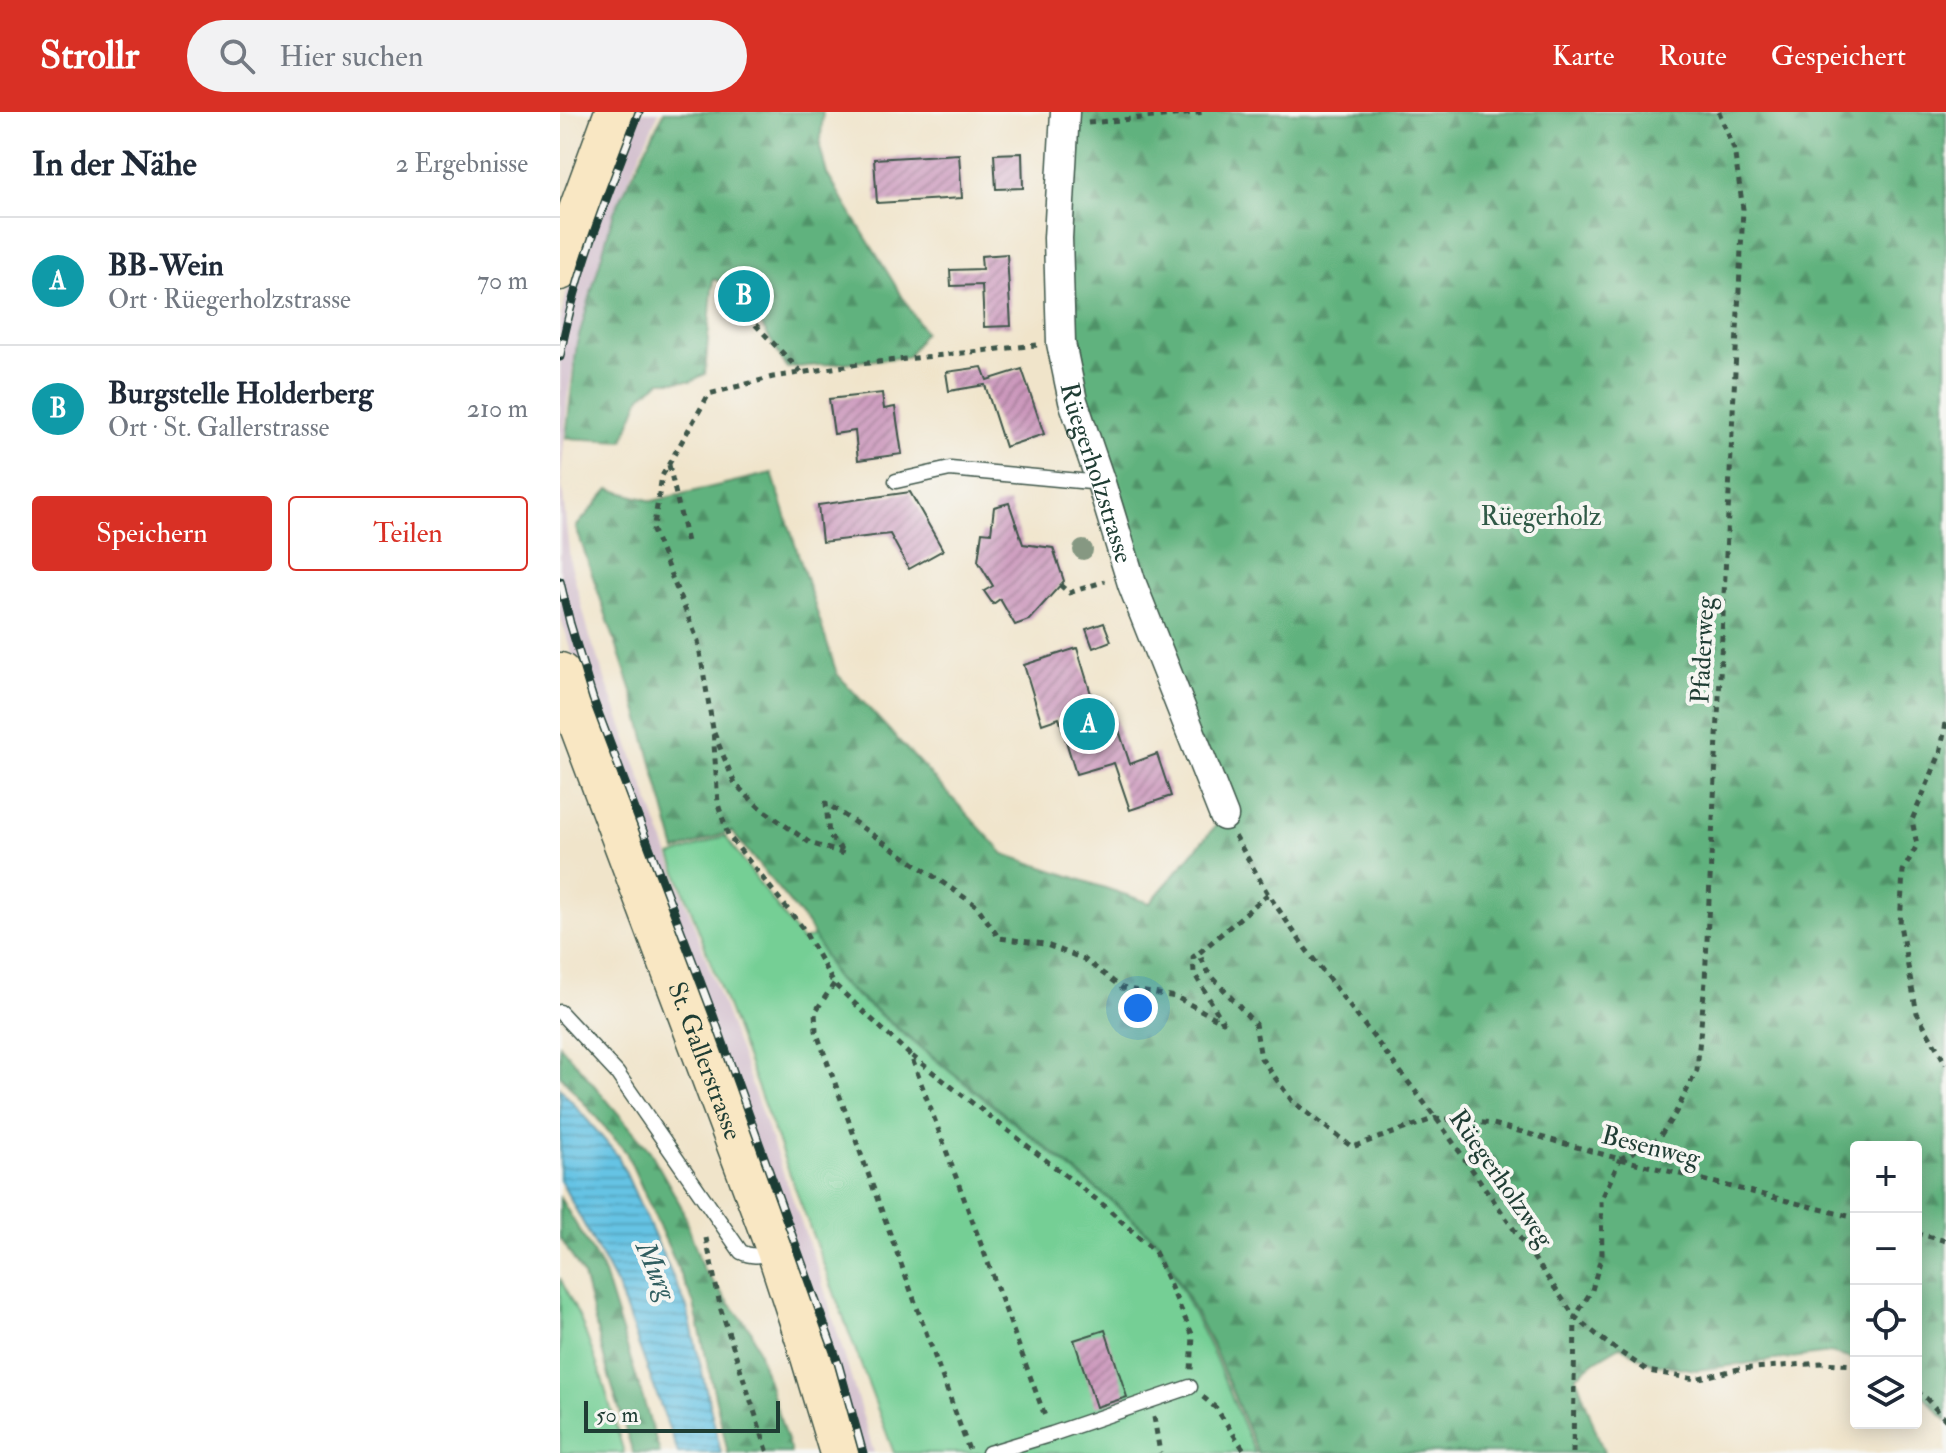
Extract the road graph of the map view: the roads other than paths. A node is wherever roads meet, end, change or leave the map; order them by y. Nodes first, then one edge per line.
1 (615, 112) edge
2 (1065, 119) edge
3 (560, 270) edge
4 (896, 481) dead end
5 (1101, 483) junction
6 (560, 673) edge
7 (1224, 816) road end
8 (560, 1012) edge
9 (777, 1251) junction
10 (1190, 1387) road end
11 (840, 1453) edge
12 (989, 1453) edge

1 - 3 main road
2 - 5 street, Rüegerholzstrasse
4 - 5 lane
5 - 7 street, Rüegerholzstrasse
6 - 9 main road, St. Gallerstrasse
8 - 9 lane
9 - 11 main road, St. Gallerstrasse
10 - 12 lane

